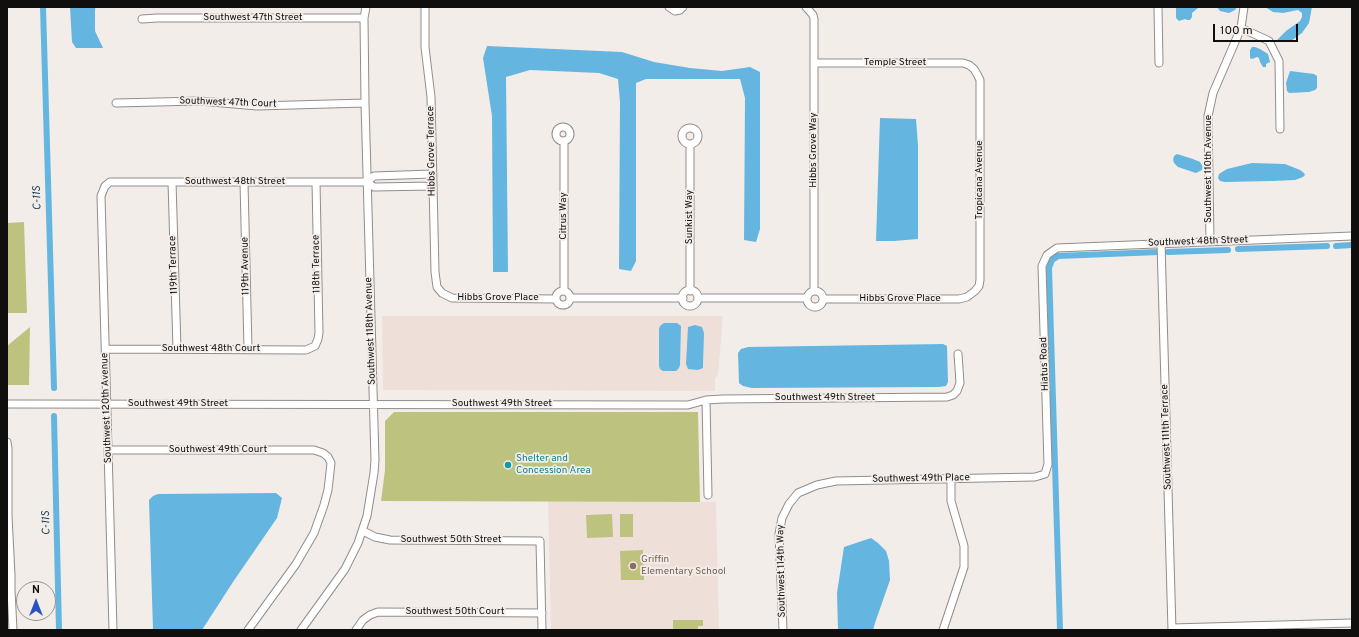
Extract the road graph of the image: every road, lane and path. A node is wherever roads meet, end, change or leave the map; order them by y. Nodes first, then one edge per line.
1 (425, 7) edge
2 (1158, 7) edge
3 (1244, 7) edge
4 (669, 8) edge
5 (684, 8) edge
6 (808, 9) edge
7 (364, 11) edge
8 (142, 19) dead end
9 (1241, 28) junction
10 (1159, 62) dead end
11 (814, 63) junction
12 (974, 68) joint
13 (116, 103) dead end
14 (365, 103) junction
15 (1280, 129) dead end
16 (564, 141) dead end
17 (690, 144) dead end
18 (432, 174) junction
19 (172, 182) junction
20 (244, 182) junction
21 (316, 182) junction
22 (367, 182) junction
23 (105, 186) joint
24 (433, 186) junction
25 (1352, 236) edge
26 (1210, 241) junction
27 (1161, 243) junction
28 (1047, 255) joint
29 (564, 291) junction
30 (690, 291) junction
31 (814, 291) junction
32 (975, 291) joint
33 (442, 293) joint
34 (571, 298) junction
35 (683, 298) junction
36 (698, 298) junction
37 (807, 298) junction
38 (556, 299) junction
39 (823, 299) junction
40 (315, 346) joint
41 (106, 349) junction
42 (177, 349) junction
43 (248, 349) junction
44 (958, 354) dead end
45 (706, 400) junction
46 (7, 404) edge
47 (107, 404) junction
48 (373, 404) junction
49 (7, 442) edge
50 (108, 450) junction
51 (7, 468) edge
52 (1045, 474) joint
53 (951, 478) junction
54 (798, 493) joint
55 (708, 495) dead end
56 (8, 516) edge
57 (363, 531) junction
58 (9, 566) edge
59 (542, 613) junction
60 (10, 615) edge
61 (1352, 622) edge
62 (1172, 629) edge
63 (13, 630) edge
64 (112, 630) edge
65 (248, 630) edge
66 (301, 630) edge
67 (356, 630) edge
68 (542, 630) edge
69 (783, 630) edge
70 (943, 630) edge

1 - 18 street, Hibbs Grove Terrace
2 - 10 street
3 - 9 street, Southwest 110th Avenue
4 - 5 street
6 - 11 street, Hibbs Grove Way
7 - 8 street, Southwest 47th Street
7 - 14 street, Southwest 118th Avenue
9 - 15 street
9 - 26 street, Southwest 110th Avenue
11 - 12 street, Temple Street
11 - 31 street, Hibbs Grove Way
12 - 32 street, Tropicana Avenue
13 - 14 street, Southwest 47th Court
14 - 22 street, Southwest 118th Avenue
16 - 29 street, Citrus Way
17 - 30 street, Sunkist Way
18 - 22 street, Southwest 48th Street
18 - 24 street, Hibbs Grove Terrace
19 - 20 street, Southwest 48th Street
19 - 23 street, Southwest 48th Street
19 - 42 street, 119th Terrace
20 - 21 street, Southwest 48th Street
20 - 43 street, 119th Avenue
21 - 22 street, Southwest 48th Street
21 - 40 street, 118th Terrace
22 - 24 street, Southwest 48th Street
22 - 48 street, Southwest 118th Avenue
23 - 41 street, Southwest 120th Avenue
24 - 33 street, Hibbs Grove Terrace
25 - 26 street, Southwest 48th Street
26 - 27 street, Southwest 48th Street
27 - 28 street, Southwest 48th Street
27 - 62 street, Southwest 111th Terrace
28 - 52 street, Hiatus Road
29 - 34 street
29 - 38 street
30 - 35 street
30 - 36 street
31 - 37 street
31 - 39 street
32 - 39 street, Hibbs Grove Place
33 - 38 street, Hibbs Grove Place
34 - 35 street
34 - 38 street
35 - 36 street
36 - 37 street
37 - 39 street
40 - 43 street, Southwest 48th Court
41 - 42 street, Southwest 48th Court
41 - 47 street, Southwest 120th Avenue
42 - 43 street, Southwest 48th Court
44 - 45 street, Southwest 49th Street
45 - 48 street, Southwest 49th Street
45 - 55 street
46 - 47 street, Southwest 49th Street
47 - 48 street, Southwest 49th Street
47 - 50 street, Southwest 120th Avenue
48 - 57 street, Southwest 118th Avenue
49 - 51 street
50 - 64 street, Southwest 120th Avenue
50 - 65 street, Southwest 49th Court
51 - 56 street
52 - 53 street, Southwest 49th Place
53 - 54 street, Southwest 49th Place
53 - 70 street
54 - 69 street, Southwest 114th Way
56 - 58 street
57 - 59 street, Southwest 50th Street
57 - 66 street, Southwest 118th Avenue
58 - 60 street
59 - 67 street, Southwest 50th Court
59 - 68 street
60 - 63 street
61 - 62 street

